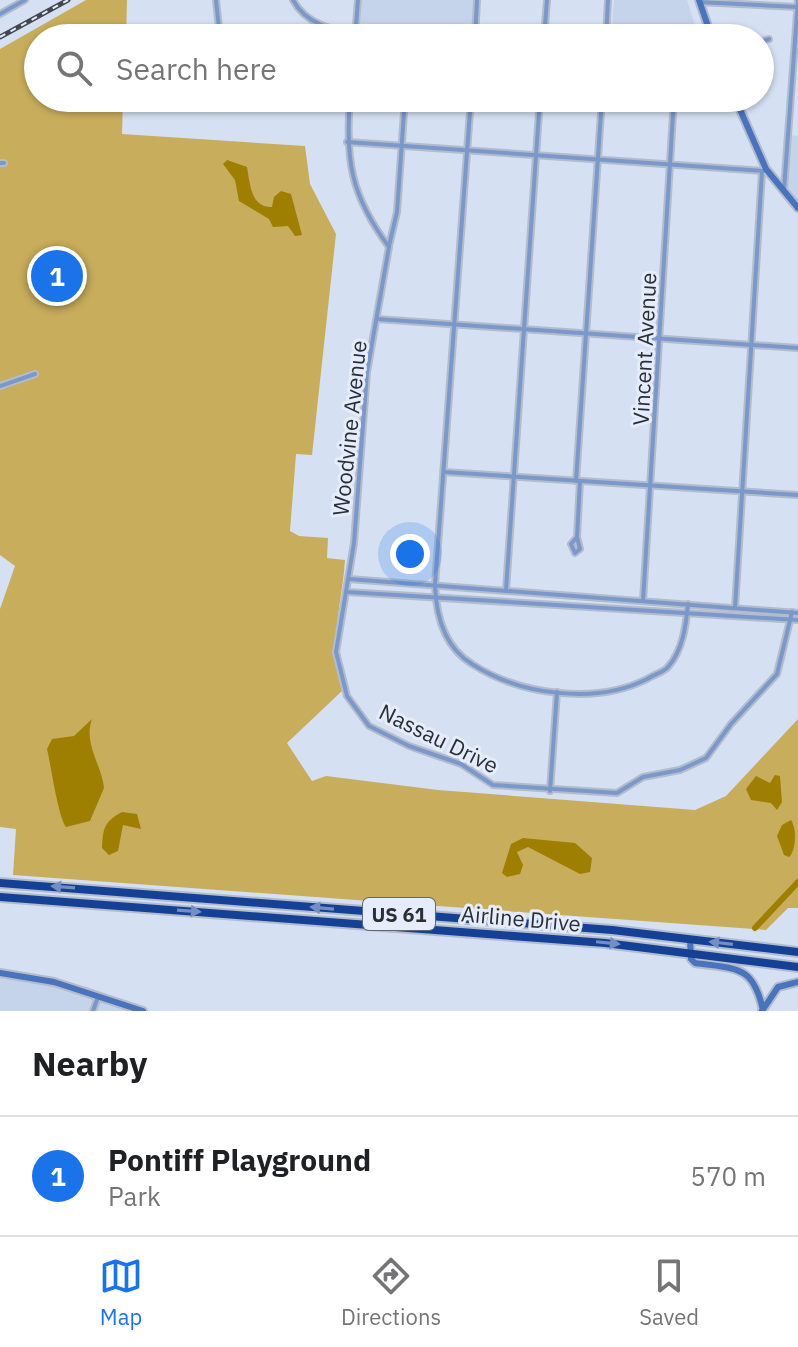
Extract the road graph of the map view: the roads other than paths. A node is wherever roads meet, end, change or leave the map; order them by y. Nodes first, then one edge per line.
1 (25, 0) edge
2 (216, 0) edge
3 (293, 0) edge
4 (358, 0) edge
5 (477, 0) edge
6 (547, 0) edge
7 (608, 0) edge
8 (798, 0) edge
9 (699, 1) edge
10 (798, 7) edge
11 (0, 14) edge
12 (219, 24) edge
13 (321, 24) edge
14 (356, 24) edge
15 (476, 24) edge
16 (545, 24) edge
17 (607, 24) edge
18 (707, 24) edge
19 (791, 95) junction
20 (798, 96) edge
21 (349, 112) edge
22 (404, 112) edge
23 (470, 112) edge
24 (539, 112) edge
25 (601, 112) edge
26 (673, 112) edge
27 (741, 112) edge
28 (347, 142) junction
29 (401, 146) junction
30 (466, 151) junction
31 (536, 156) junction
32 (597, 160) junction
33 (671, 166) junction
34 (764, 171) junction
35 (784, 192) junction
36 (798, 208) edge
37 (389, 247) junction
38 (377, 319) junction
39 (456, 322) junction
40 (523, 328) junction
41 (586, 333) junction
42 (660, 339) junction
43 (750, 345) junction
44 (798, 348) edge
45 (35, 374) dead end
46 (0, 386) edge
47 (444, 472) junction
48 (515, 478) junction
49 (578, 481) junction
50 (651, 483) junction
51 (740, 490) junction
52 (798, 495) edge
53 (577, 537) dead end
54 (349, 579) junction
55 (435, 585) junction
56 (506, 590) junction
57 (347, 592) junction
58 (435, 597) junction
59 (643, 601) junction
60 (688, 604) junction
61 (735, 608) junction
62 (795, 613) edge
63 (687, 615) junction
64 (798, 620) edge
65 (791, 621) junction
66 (557, 692) junction
67 (550, 791) junction
68 (0, 883) edge
69 (33, 885) junction
70 (146, 894) junction
71 (0, 897) edge
72 (32, 899) junction
73 (146, 908) junction
74 (392, 913) junction
75 (391, 926) junction
76 (690, 939) junction
77 (798, 952) edge
78 (689, 953) junction
79 (798, 967) edge
80 (0, 973) edge
81 (798, 982) edge
82 (99, 995) junction
83 (93, 1011) edge
84 (143, 1011) edge
85 (762, 1011) edge

1 - 11 street
2 - 12 street
3 - 13 street
4 - 14 street
5 - 15 street
6 - 16 street
7 - 17 street
8 - 10 street
9 - 10 street
9 - 18 street
10 - 19 street
19 - 20 street
19 - 35 street
21 - 28 street
22 - 29 street, Woodvine Avenue
23 - 30 street
24 - 31 street
25 - 32 street
26 - 33 street, Vincent Avenue
27 - 34 street
28 - 29 street
28 - 37 street
29 - 30 street
29 - 37 street, Woodvine Avenue
30 - 31 street
30 - 39 street
31 - 32 street
31 - 40 street
32 - 33 street
32 - 41 street
33 - 34 street
33 - 42 street, Vincent Avenue
34 - 35 street
34 - 43 street
35 - 36 street
37 - 38 street, Woodvine Avenue
38 - 39 street
38 - 54 street, Woodvine Avenue
39 - 40 street
39 - 47 street
40 - 41 street
40 - 48 street
41 - 42 street
41 - 49 street
42 - 43 street
42 - 50 street, Vincent Avenue
43 - 44 street
43 - 51 street
45 - 46 street
47 - 48 street
47 - 55 street
48 - 49 street
48 - 56 street
49 - 50 street
49 - 53 street
50 - 51 street
50 - 59 street, Vincent Avenue
51 - 52 street
51 - 61 street
54 - 55 street
54 - 57 street, Nassau Drive
55 - 56 street
55 - 58 street
56 - 59 street
57 - 58 street
57 - 67 street, Nassau Drive
58 - 63 street
58 - 66 street
59 - 60 street
60 - 61 street
60 - 63 street
61 - 62 street
62 - 65 street, Nassau Drive
63 - 65 street
63 - 66 street
64 - 65 street
65 - 67 street, Nassau Drive
66 - 67 street
68 - 69 highway, Airline Drive / US 61
70 -> 69 highway, Airline Drive / US 61
69 - 72 highway
70 - 73 highway
74 -> 70 highway, Airline Drive / US 61
71 - 72 highway, Airline Drive / US 61
72 - 73 highway, Airline Drive / US 61
73 -> 75 highway, Airline Drive / US 61
74 - 75 highway
74 - 76 highway, Airline Drive / US 61
75 -> 78 highway, Airline Drive / US 61
77 -> 76 highway, Airline Drive / US 61
76 - 78 street
78 - 79 highway, Airline Drive / US 61
78 - 85 street
80 - 82 street
81 - 85 street
82 - 83 street
82 - 84 street

